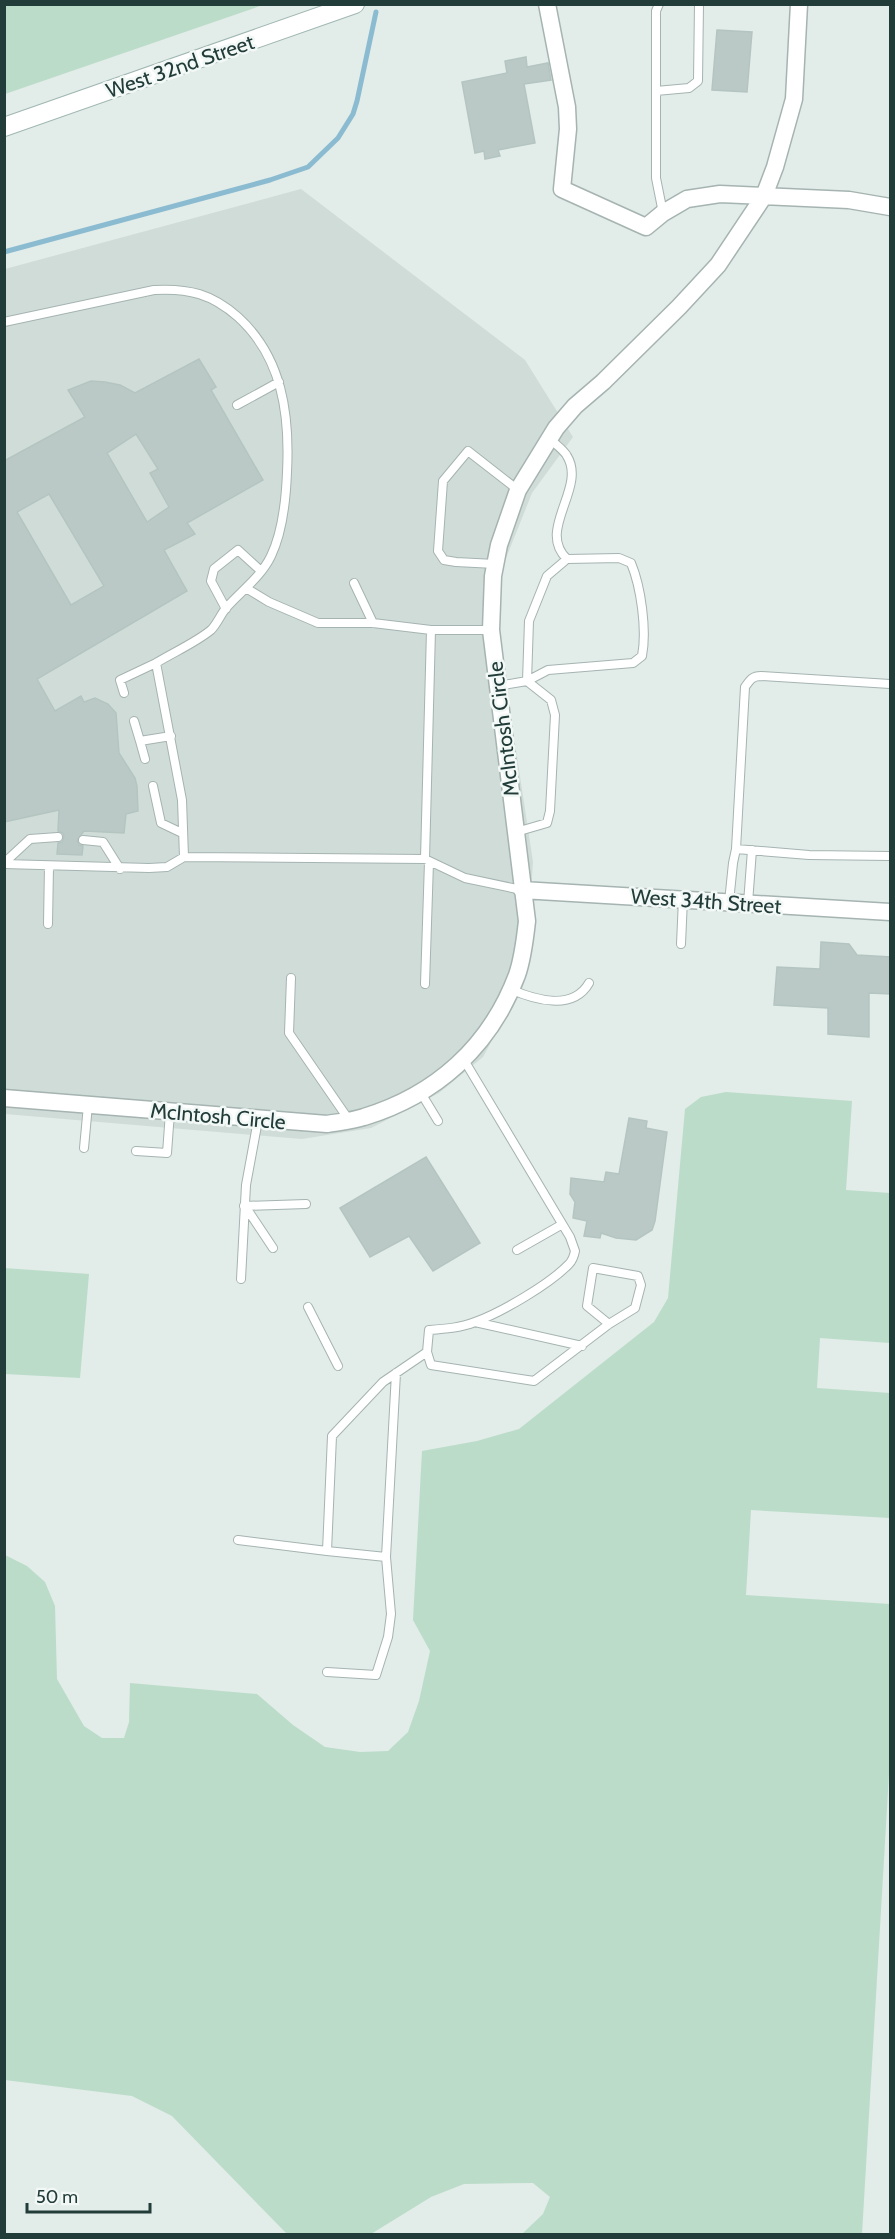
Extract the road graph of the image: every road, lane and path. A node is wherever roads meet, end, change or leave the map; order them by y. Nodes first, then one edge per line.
1 (355, 4) edge
2 (547, 4) edge
3 (659, 4) edge
4 (699, 4) edge
5 (799, 4) edge
6 (656, 91) junction
7 (4, 127) edge
8 (764, 196) junction
9 (891, 207) edge
10 (663, 213) junction
11 (4, 322) edge
12 (279, 382) junction
13 (237, 405) dead end
14 (550, 439) junction
15 (518, 490) junction
16 (567, 559) junction
17 (495, 564) junction
18 (261, 571) junction
19 (354, 583) dead end
20 (246, 588) junction
21 (226, 609) junction
22 (373, 623) junction
23 (431, 630) junction
24 (491, 630) junction
25 (156, 663) junction
26 (527, 681) junction
27 (891, 684) edge
28 (498, 686) junction
29 (124, 693) dead end
30 (134, 721) dead end
31 (171, 736) junction
32 (140, 741) junction
33 (146, 759) dead end
34 (153, 786) dead end
35 (516, 832) junction
36 (182, 833) junction
37 (58, 837) dead end
38 (83, 840) dead end
39 (736, 849) junction
40 (752, 850) junction
41 (891, 856) edge
42 (184, 857) junction
43 (427, 860) junction
44 (4, 864) edge
45 (49, 866) junction
46 (120, 868) junction
47 (522, 890) junction
48 (683, 899) junction
49 (729, 902) junction
50 (748, 903) junction
51 (891, 912) edge
52 (48, 924) dead end
53 (681, 944) dead end
54 (291, 978) dead end
55 (589, 983) dead end
56 (425, 984) dead end
57 (510, 989) junction
58 (464, 1060) junction
59 (421, 1093) junction
60 (4, 1098) edge
61 (88, 1105) junction
62 (170, 1112) junction
63 (258, 1120) junction
64 (349, 1120) junction
65 (438, 1121) dead end
66 (84, 1148) dead end
67 (136, 1151) dead end
68 (306, 1204) dead end
69 (244, 1206) junction
70 (561, 1225) junction
71 (273, 1248) dead end
72 (517, 1250) dead end
73 (241, 1279) dead end
74 (308, 1307) dead end
75 (474, 1322) junction
76 (609, 1324) junction
77 (582, 1346) junction
78 (427, 1352) junction
79 (338, 1366) dead end
80 (396, 1373) junction
81 (238, 1540) dead end
82 (327, 1551) junction
83 (386, 1557) junction
84 (327, 1672) dead end

1 - 7 main road, West 32nd Street
2 - 10 street
3 - 6 lane
4 - 6 lane
5 - 8 street, McIntosh Circle
6 - 10 lane
8 - 9 street
8 - 10 street
8 - 14 street, McIntosh Circle
11 - 12 lane
12 - 13 lane
12 - 18 lane
14 - 15 street, McIntosh Circle
14 - 16 lane
15 - 17 street, McIntosh Circle
15 - 17 lane
16 - 26 lane
16 - 26 lane
17 - 24 street, McIntosh Circle
18 - 20 lane
18 - 21 lane
19 - 22 lane
20 - 21 lane
20 - 22 lane
21 - 25 lane
22 - 23 lane
23 - 24 lane
23 - 43 lane
24 - 28 street, McIntosh Circle
25 - 29 lane
25 - 31 lane
26 - 28 lane
26 - 35 lane
27 - 39 lane
28 - 35 street, McIntosh Circle
30 - 32 lane
31 - 32 lane
31 - 36 lane
32 - 33 lane
34 - 36 lane
35 - 47 street, McIntosh Circle
36 - 42 lane
37 - 44 lane
38 - 46 lane
39 - 40 lane
39 - 49 lane
40 - 41 lane
40 - 50 lane
42 - 43 lane
42 - 46 lane
43 - 47 lane
43 - 56 lane
44 - 45 lane
45 - 46 lane
45 - 52 lane
47 - 48 street, West 34th Street
47 - 57 street, McIntosh Circle
48 - 49 street, West 34th Street
48 - 53 lane
49 - 50 street, West 34th Street
50 - 51 street, West 34th Street
54 - 64 lane
55 - 57 lane
57 - 58 street, McIntosh Circle
58 - 59 street, McIntosh Circle
58 - 70 lane
59 - 64 street, McIntosh Circle
59 - 65 lane
60 - 61 street, McIntosh Circle
61 - 62 street, McIntosh Circle
61 - 66 lane
62 - 63 street, McIntosh Circle
62 - 67 lane
63 - 64 street, McIntosh Circle
63 - 69 lane
68 - 69 lane
69 - 71 lane
69 - 73 lane
70 - 72 lane
70 - 75 lane
74 - 79 lane
75 - 77 lane
75 - 78 lane
76 - 76 lane
76 - 77 lane
77 - 78 lane
78 - 80 lane
80 - 82 lane
80 - 83 lane
81 - 82 lane
82 - 83 lane
83 - 84 lane

